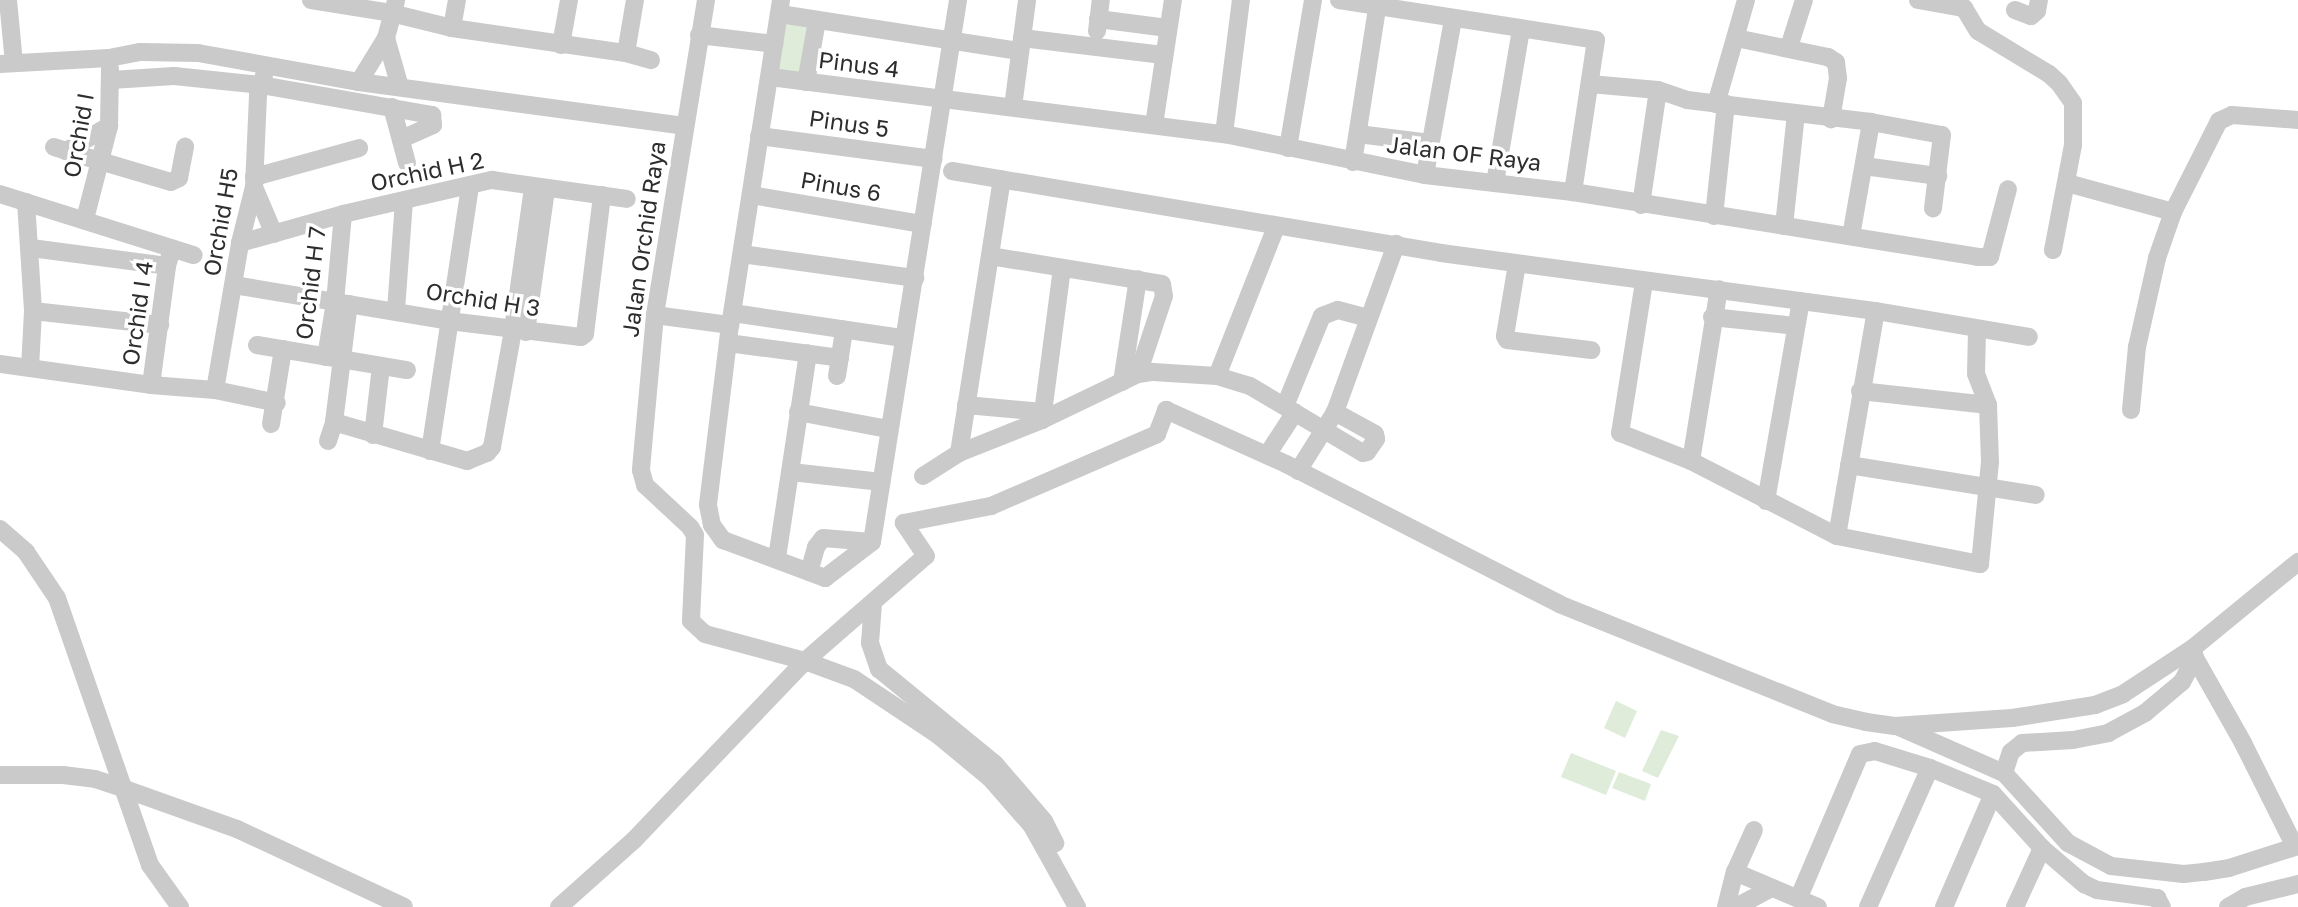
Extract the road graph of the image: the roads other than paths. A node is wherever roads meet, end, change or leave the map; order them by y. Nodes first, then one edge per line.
1 (8, 0) edge
2 (312, 0) edge
3 (457, 0) edge
4 (569, 0) edge
5 (635, 0) edge
6 (706, 0) edge
7 (958, 0) edge
8 (1027, 0) edge
9 (1101, 0) edge
10 (1173, 0) edge
11 (1241, 0) edge
12 (1313, 0) edge
13 (1339, 0) edge
14 (1746, 0) edge
15 (1804, 0) edge
16 (1918, 0) edge
17 (2039, 0) edge
18 (339, 2) edge
19 (394, 6) edge
20 (780, 7) edge
21 (1377, 8) junction
22 (2015, 10) dead end
23 (1098, 19) junction
24 (1452, 19) junction
25 (817, 21) junction
26 (452, 28) junction
27 (1167, 28) junction
28 (1521, 30) junction
29 (699, 35) junction
30 (1736, 38) junction
31 (952, 42) junction
32 (385, 43) junction
33 (774, 44) junction
34 (561, 45) junction
35 (1021, 45) junction
36 (1096, 46) junction
37 (1789, 47) junction
38 (626, 53) junction
39 (1163, 55) junction
40 (109, 58) junction
41 (8, 59) edge
42 (652, 60) dead end
43 (268, 63) junction
44 (769, 77) junction
45 (362, 78) junction
46 (111, 80) junction
47 (398, 82) junction
48 (806, 82) junction
49 (1590, 84) junction
50 (261, 85) junction
51 (1658, 90) junction
52 (943, 100) junction
53 (1721, 104) junction
54 (392, 107) junction
55 (1013, 107) junction
56 (1796, 114) junction
57 (1831, 119) junction
58 (2298, 120) edge
59 (1871, 122) junction
60 (1154, 125) junction
61 (109, 126) junction
62 (684, 126) junction
63 (1223, 134) junction
64 (1358, 134) junction
65 (760, 136) junction
66 (401, 139) junction
67 (1430, 143) junction
68 (185, 147) dead end
69 (359, 148) dead end
70 (1288, 148) junction
71 (933, 159) junction
72 (102, 161) junction
73 (1353, 162) junction
74 (407, 163) dead end
75 (1864, 166) junction
76 (952, 171) dead end
77 (1425, 174) junction
78 (1938, 176) junction
79 (1002, 179) junction
80 (254, 182) junction
81 (2067, 183) junction
82 (1495, 184) junction
83 (470, 186) junction
84 (540, 188) junction
85 (2008, 189) dead end
86 (1573, 192) junction
87 (0, 194) edge
88 (602, 195) junction
89 (751, 195) junction
90 (627, 199) dead end
91 (404, 201) junction
92 (26, 202) junction
93 (1641, 205) junction
94 (1933, 208) dead end
95 (2173, 212) junction
96 (343, 214) junction
97 (1714, 216) junction
98 (85, 219) junction
99 (923, 224) junction
100 (1784, 226) junction
101 (1276, 227) junction
102 (274, 234) junction
103 (1851, 236) junction
104 (240, 243) junction
105 (1396, 244) junction
106 (31, 248) junction
107 (2053, 250) dead end
108 (743, 254) junction
109 (194, 255) dead end
110 (990, 256) junction
111 (170, 257) junction
112 (1517, 264) junction
113 (1062, 268) junction
114 (915, 278) junction
115 (1138, 279) junction
116 (1644, 282) junction
117 (234, 285) junction
118 (1719, 289) junction
119 (1801, 301) junction
120 (342, 303) junction
121 (396, 310) junction
122 (33, 311) junction
123 (1877, 311) junction
124 (655, 315) junction
125 (1712, 317) junction
126 (1367, 318) junction
127 (732, 319) junction
128 (449, 321) junction
129 (160, 326) junction
130 (1796, 326) junction
131 (844, 330) junction
132 (1977, 330) junction
133 (520, 331) junction
134 (2029, 337) dead end
135 (903, 338) junction
136 (728, 343) junction
137 (257, 345) dead end
138 (283, 349) junction
139 (1591, 350) dead end
140 (808, 353) junction
141 (334, 358) junction
142 (0, 364) edge
143 (381, 366) junction
144 (30, 368) junction
145 (407, 370) dead end
146 (1217, 376) junction
147 (1130, 378) junction
148 (152, 385) junction
149 (215, 390) junction
150 (1860, 391) junction
151 (277, 403) junction
152 (966, 405) junction
153 (1988, 405) junction
154 (1290, 409) junction
155 (2131, 410) dead end
156 (798, 412) junction
157 (1335, 412) junction
158 (1043, 416) junction
159 (334, 422) junction
160 (271, 424) dead end
161 (1322, 428) junction
162 (888, 429) junction
163 (373, 435) junction
164 (328, 441) dead end
165 (430, 451) junction
166 (959, 453) junction
167 (1267, 455) junction
168 (1692, 461) junction
169 (1849, 465) junction
170 (1298, 471) junction
171 (791, 472) junction
172 (923, 476) dead end
173 (881, 482) junction
174 (1988, 486) junction
175 (2036, 495) dead end
176 (1766, 500) junction
177 (0, 529) edge
178 (1837, 536) junction
179 (872, 542) junction
180 (777, 558) junction
181 (2298, 562) edge
182 (808, 572) junction
183 (873, 603) junction
184 (2194, 653) junction
185 (874, 660) junction
186 (805, 661) junction
187 (854, 679) junction
188 (1895, 726) junction
189 (1930, 768) junction
190 (2004, 772) junction
191 (0, 775) edge
192 (122, 788) junction
193 (1993, 794) junction
194 (1754, 830) dead end
195 (2297, 847) edge
196 (2042, 848) junction
197 (1735, 872) junction
198 (2290, 886) edge
199 (1770, 889) junction
200 (1799, 897) junction
201 (2095, 899) edge
202 (1745, 905) edge
203 (180, 907) edge
204 (404, 907) edge
205 (559, 907) edge
206 (1077, 907) edge
207 (1087, 907) edge
208 (1726, 907) edge
209 (1818, 907) edge
210 (1868, 907) edge
211 (1944, 907) edge
212 (2015, 907) edge
213 (2162, 907) edge
214 (2228, 907) edge
215 (2275, 907) edge

1 - 41 street
2 - 18 street
3 - 26 street
4 - 34 street
5 - 38 street
6 - 29 street, Jalan Orchid Raya
7 - 31 street
8 - 35 street
9 - 23 street
10 - 27 street
11 - 63 street
12 - 70 street
13 - 21 street
14 - 30 street
15 - 37 street
16 - 81 street
17 - 22 street
18 - 19 street
19 - 26 street
19 - 32 street
20 - 25 street
20 - 33 street
21 - 24 street
21 - 64 street
23 - 27 street
23 - 36 street
24 - 28 street
24 - 67 street
25 - 31 street
25 - 48 street
26 - 34 street
27 - 39 street
28 - 49 street
28 - 82 street
29 - 33 street
29 - 62 street, Jalan Orchid Raya
30 - 37 street
30 - 53 street
31 - 35 street
31 - 52 street
32 - 45 street
32 - 47 street
33 - 44 street
34 - 38 street
35 - 36 street
35 - 55 street
36 - 39 street
37 - 57 street
38 - 42 street
39 - 60 street
40 - 41 street
40 - 43 street
40 - 46 street, Orchid I
43 - 45 street
43 - 50 street, Orchid H5
44 - 48 street, Pinus 4
44 - 65 street
45 - 47 street
46 - 50 street
46 - 61 street, Orchid I
47 - 62 street
48 - 52 street, Pinus 4
49 - 51 street
49 - 86 street
50 - 54 street
50 - 80 street, Orchid H5
51 - 53 street
51 - 93 street
52 - 55 street, Jalan OF Raya
52 - 71 street
53 - 56 street
53 - 97 street
54 - 66 street
54 - 66 street
55 - 60 street, Jalan OF Raya
56 - 57 street
56 - 100 street
57 - 59 street
58 - 95 street
59 - 75 street
59 - 78 street
60 - 63 street, Jalan OF Raya
61 - 72 street, Orchid I
61 - 72 street
62 - 124 street, Jalan Orchid Raya
63 - 70 street, Jalan OF Raya
64 - 67 street
64 - 73 street
65 - 71 street, Pinus 5
65 - 89 street
66 - 74 street
67 - 77 street
68 - 72 street
69 - 80 street
70 - 73 street, Jalan OF Raya
71 - 99 street
72 - 98 street, Orchid I
73 - 77 street, Jalan OF Raya
75 - 78 street
75 - 103 street
76 - 79 street
77 - 82 street, Jalan OF Raya
78 - 94 street
79 - 101 street
79 - 110 street
80 - 102 street
80 - 104 street, Orchid H5
81 - 95 street
81 - 107 street
82 - 86 street, Jalan OF Raya
83 - 84 street, Orchid H 2
83 - 91 street, Orchid H 2
83 - 128 street
84 - 88 street, Orchid H 2
84 - 133 street
85 - 103 street, Jalan OF Raya
86 - 93 street, Jalan OF Raya
87 - 92 street
88 - 90 street, Orchid H 2
88 - 133 street, Orchid H 3
89 - 99 street, Pinus 6
89 - 108 street
91 - 96 street, Orchid H 2
91 - 121 street
92 - 98 street
92 - 106 street
93 - 97 street, Jalan OF Raya
95 - 155 street
96 - 102 street, Orchid H 2
96 - 120 street, Orchid H 7
97 - 100 street, Jalan OF Raya
98 - 111 street
99 - 114 street
100 - 103 street, Jalan OF Raya
101 - 105 street
101 - 146 street
102 - 104 street, Orchid H 2
104 - 117 street, Orchid H5
105 - 112 street
105 - 126 street
106 - 111 street
106 - 122 street
108 - 114 street
108 - 127 street
109 - 111 street
110 - 113 street
110 - 152 street
111 - 129 street, Orchid I 4
112 - 116 street
112 - 139 street
113 - 115 street
113 - 158 street
114 - 135 street
115 - 147 street
115 - 147 street
116 - 118 street
116 - 168 street
117 - 120 street, Orchid H 3
117 - 149 street, Orchid H5
118 - 119 street
118 - 125 street
119 - 123 street
119 - 130 street
120 - 121 street, Orchid H 3
120 - 141 street, Orchid H 7
121 - 128 street, Orchid H 3
122 - 129 street
122 - 144 street
123 - 132 street
123 - 150 street
124 - 127 street
124 - 186 street, Jalan Orchid Raya
125 - 130 street
125 - 168 street
126 - 154 street
126 - 157 street
127 - 131 street
127 - 136 street
128 - 133 street, Orchid H 3
128 - 165 street
129 - 148 street, Orchid I 4
130 - 176 street
131 - 135 street
131 - 140 street
132 - 134 street
132 - 153 street
133 - 165 street
135 - 162 street
136 - 140 street
136 - 180 street
137 - 138 street
138 - 141 street
138 - 151 street
140 - 156 street
141 - 143 street
141 - 159 street, Orchid H 7
142 - 144 street
143 - 145 street
143 - 163 street
144 - 148 street
146 - 147 street
146 - 154 street
147 - 158 street
148 - 149 street
149 - 151 street
150 - 153 street
150 - 169 street
151 - 160 street
152 - 158 street
152 - 166 street
153 - 174 street
154 - 161 street
154 - 167 street
156 - 162 street
156 - 171 street
157 - 161 street
157 - 161 street
158 - 166 street
159 - 163 street
159 - 164 street, Orchid H 7
161 - 170 street
162 - 173 street
163 - 165 street
166 - 172 street
167 - 170 street
167 - 183 street
168 - 176 street
169 - 174 street
169 - 178 street
170 - 188 street
171 - 173 street
171 - 180 street
173 - 179 street
174 - 175 street
174 - 178 street
176 - 178 street
177 - 192 street
179 - 182 street
179 - 182 street
180 - 182 street
181 - 184 street
183 - 185 street
183 - 186 street
184 - 188 street
184 - 190 street
184 - 195 street
185 - 187 street
185 - 207 street
186 - 187 street
186 - 205 street
187 - 206 street
188 - 190 street
189 - 193 street
189 - 200 street
189 - 210 street
190 - 195 street
191 - 192 street
192 - 203 street
192 - 204 street
193 - 196 street
193 - 211 street
194 - 197 street
196 - 201 street
196 - 212 street
197 - 199 street
197 - 208 street
198 - 214 street
198 - 215 street
199 - 200 street
199 - 202 street
200 - 209 street
201 - 213 street

